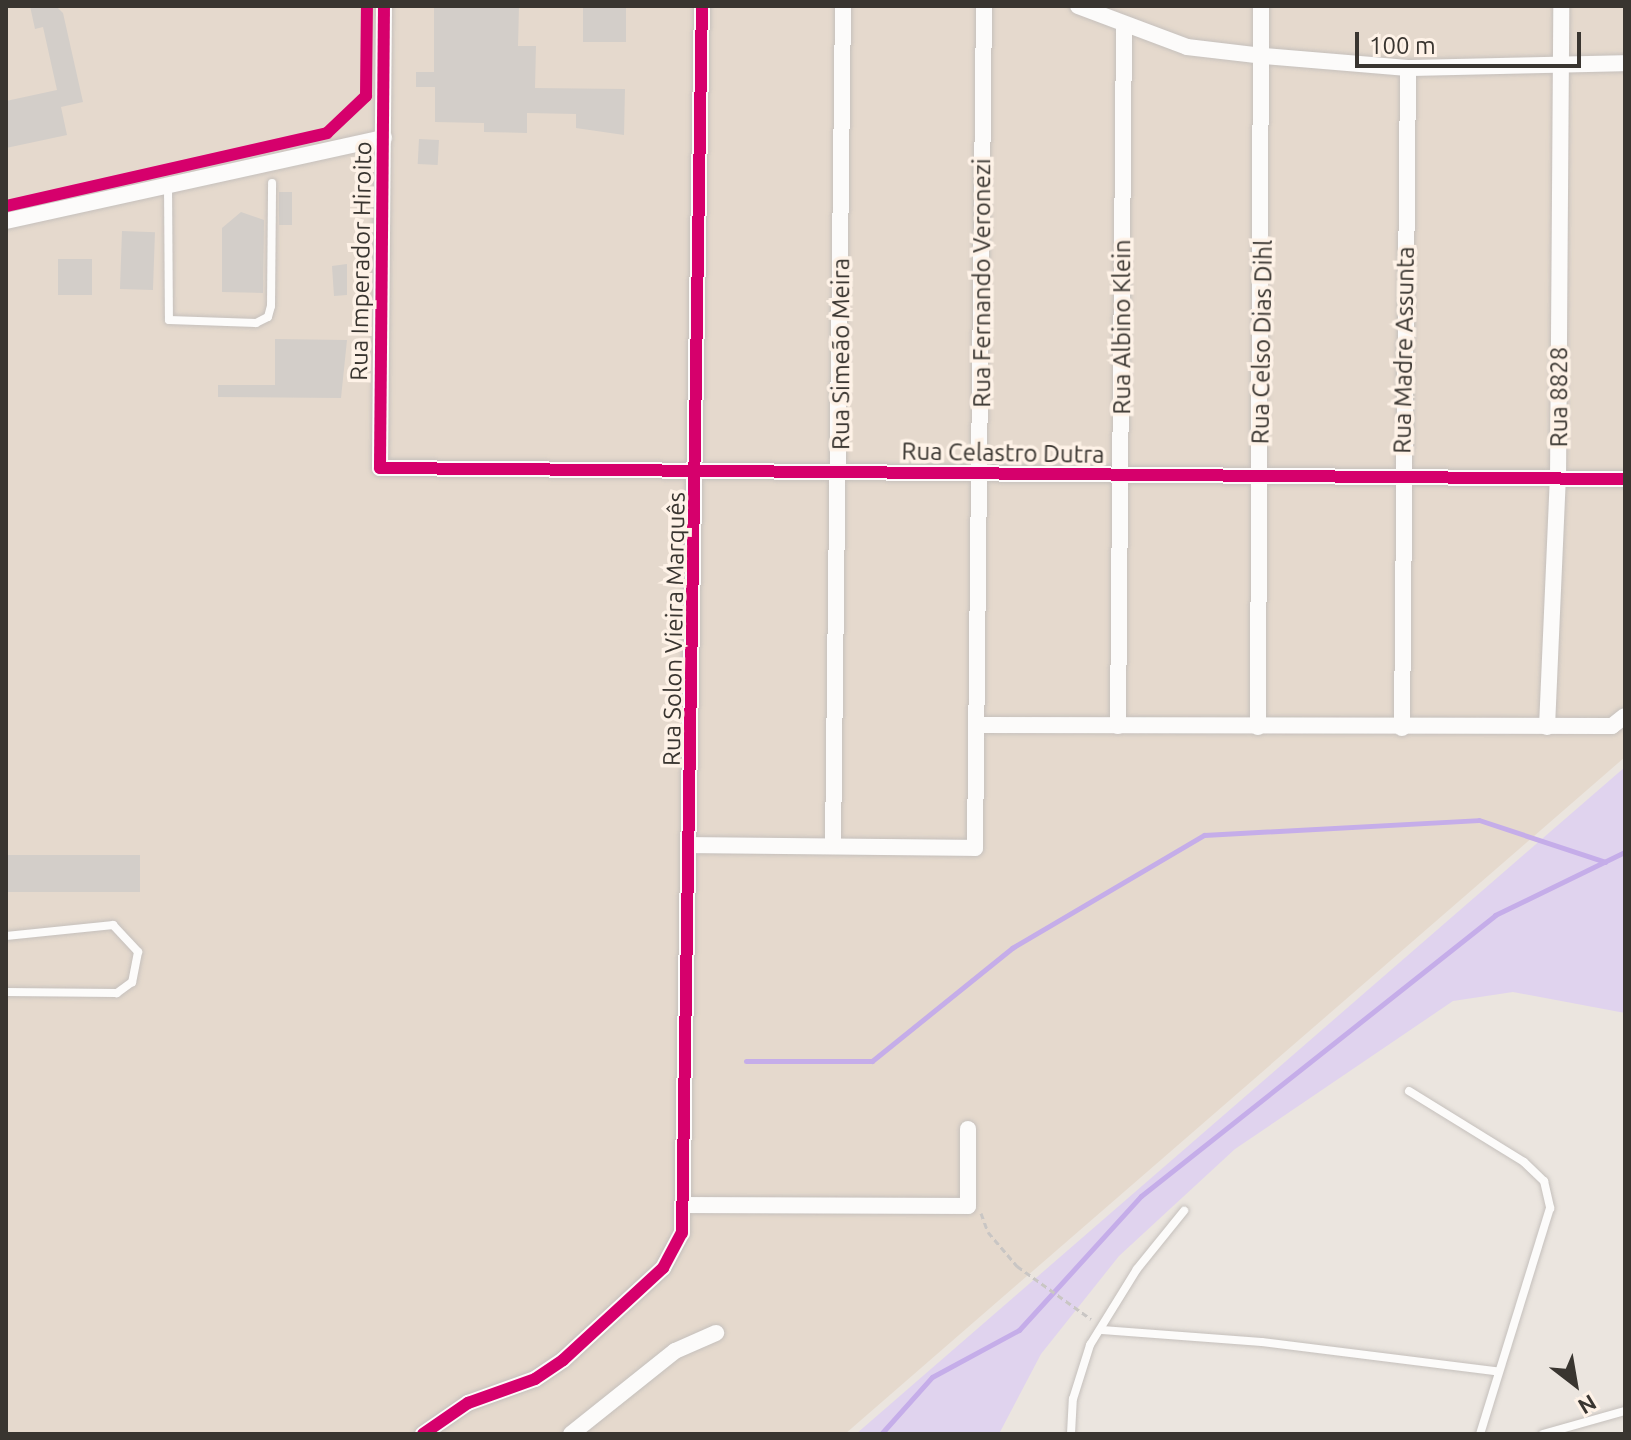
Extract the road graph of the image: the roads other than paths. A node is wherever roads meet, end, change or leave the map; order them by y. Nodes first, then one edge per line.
1 (384, 6) edge
2 (702, 6) edge
3 (843, 6) edge
4 (984, 6) edge
5 (1078, 6) edge
6 (1261, 6) edge
7 (1561, 6) edge
8 (1124, 25) junction
9 (1264, 56) junction
10 (1625, 63) edge
11 (1562, 67) junction
12 (1408, 68) junction
13 (384, 138) junction
14 (272, 183) dead end
15 (168, 185) junction
16 (6, 221) edge
17 (380, 468) joint
18 (698, 472) junction
19 (840, 473) junction
20 (981, 475) junction
21 (1121, 476) junction
22 (1261, 478) junction
23 (1402, 479) junction
24 (1625, 479) edge
25 (1558, 480) junction
26 (1625, 716) edge
27 (977, 725) junction
28 (1118, 726) junction
29 (1258, 727) junction
30 (1547, 727) junction
31 (1402, 728) junction
32 (692, 845) junction
33 (833, 846) junction
34 (6, 936) edge
35 (6, 992) edge
36 (1409, 1091) dead end
37 (968, 1129) dead end
38 (685, 1205) junction
39 (1184, 1211) dead end
40 (1102, 1330) junction
41 (716, 1333) dead end
42 (1496, 1371) junction
43 (1625, 1411) edge
44 (423, 1434) edge
45 (571, 1434) edge
46 (1071, 1434) edge
47 (1480, 1434) edge
48 (1543, 1434) edge

1 - 13 street, Rua Imperador Hiroito
2 - 18 street, Rua Solon Vieira Marquês
3 - 19 street, Rua Simeão Meira
4 - 20 street, Rua Fernando Veronezi
5 - 8 street
6 - 9 street, Rua Celso Dias Dihl
7 - 11 street, Rua 8828
8 - 9 street
8 - 21 street, Rua Albino Klein
9 - 12 street
9 - 22 street, Rua Celso Dias Dihl
10 - 11 street
11 - 12 street
11 - 25 street, Rua 8828
12 - 23 street, Rua Madre Assunta
13 - 15 street
13 - 17 street, Rua Imperador Hiroito
14 - 15 lane
15 - 16 street
17 - 18 street, Rua Celastro Dutra
18 - 19 street, Rua Celastro Dutra
18 - 32 street, Rua Solon Vieira Marquês
19 - 20 street, Rua Celastro Dutra
19 - 33 street, Rua Simeão Meira
20 - 21 street, Rua Celastro Dutra
20 - 27 street, Rua Fernando Veronezi
21 - 22 street, Rua Celastro Dutra
21 - 28 street, Rua Albino Klein
22 - 23 street, Rua Celastro Dutra
22 - 29 street, Rua Celso Dias Dihl
23 - 25 street, Rua Celastro Dutra
23 - 31 street, Rua Madre Assunta
24 - 25 street, Rua Celastro Dutra
25 - 30 street, Rua 8828
26 - 30 street
27 - 28 street
27 - 33 street, Rua Fernando Veronezi
28 - 29 street
29 - 31 street
30 - 31 street
32 - 33 street
32 - 38 street, Rua Solon Vieira Marquês
34 - 35 lane
36 - 42 lane
37 - 38 street
38 - 44 street, Rua Solon Vieira Marquês
39 - 40 lane
40 - 42 lane
40 - 46 lane
41 - 45 street
42 - 47 lane
43 - 48 lane

